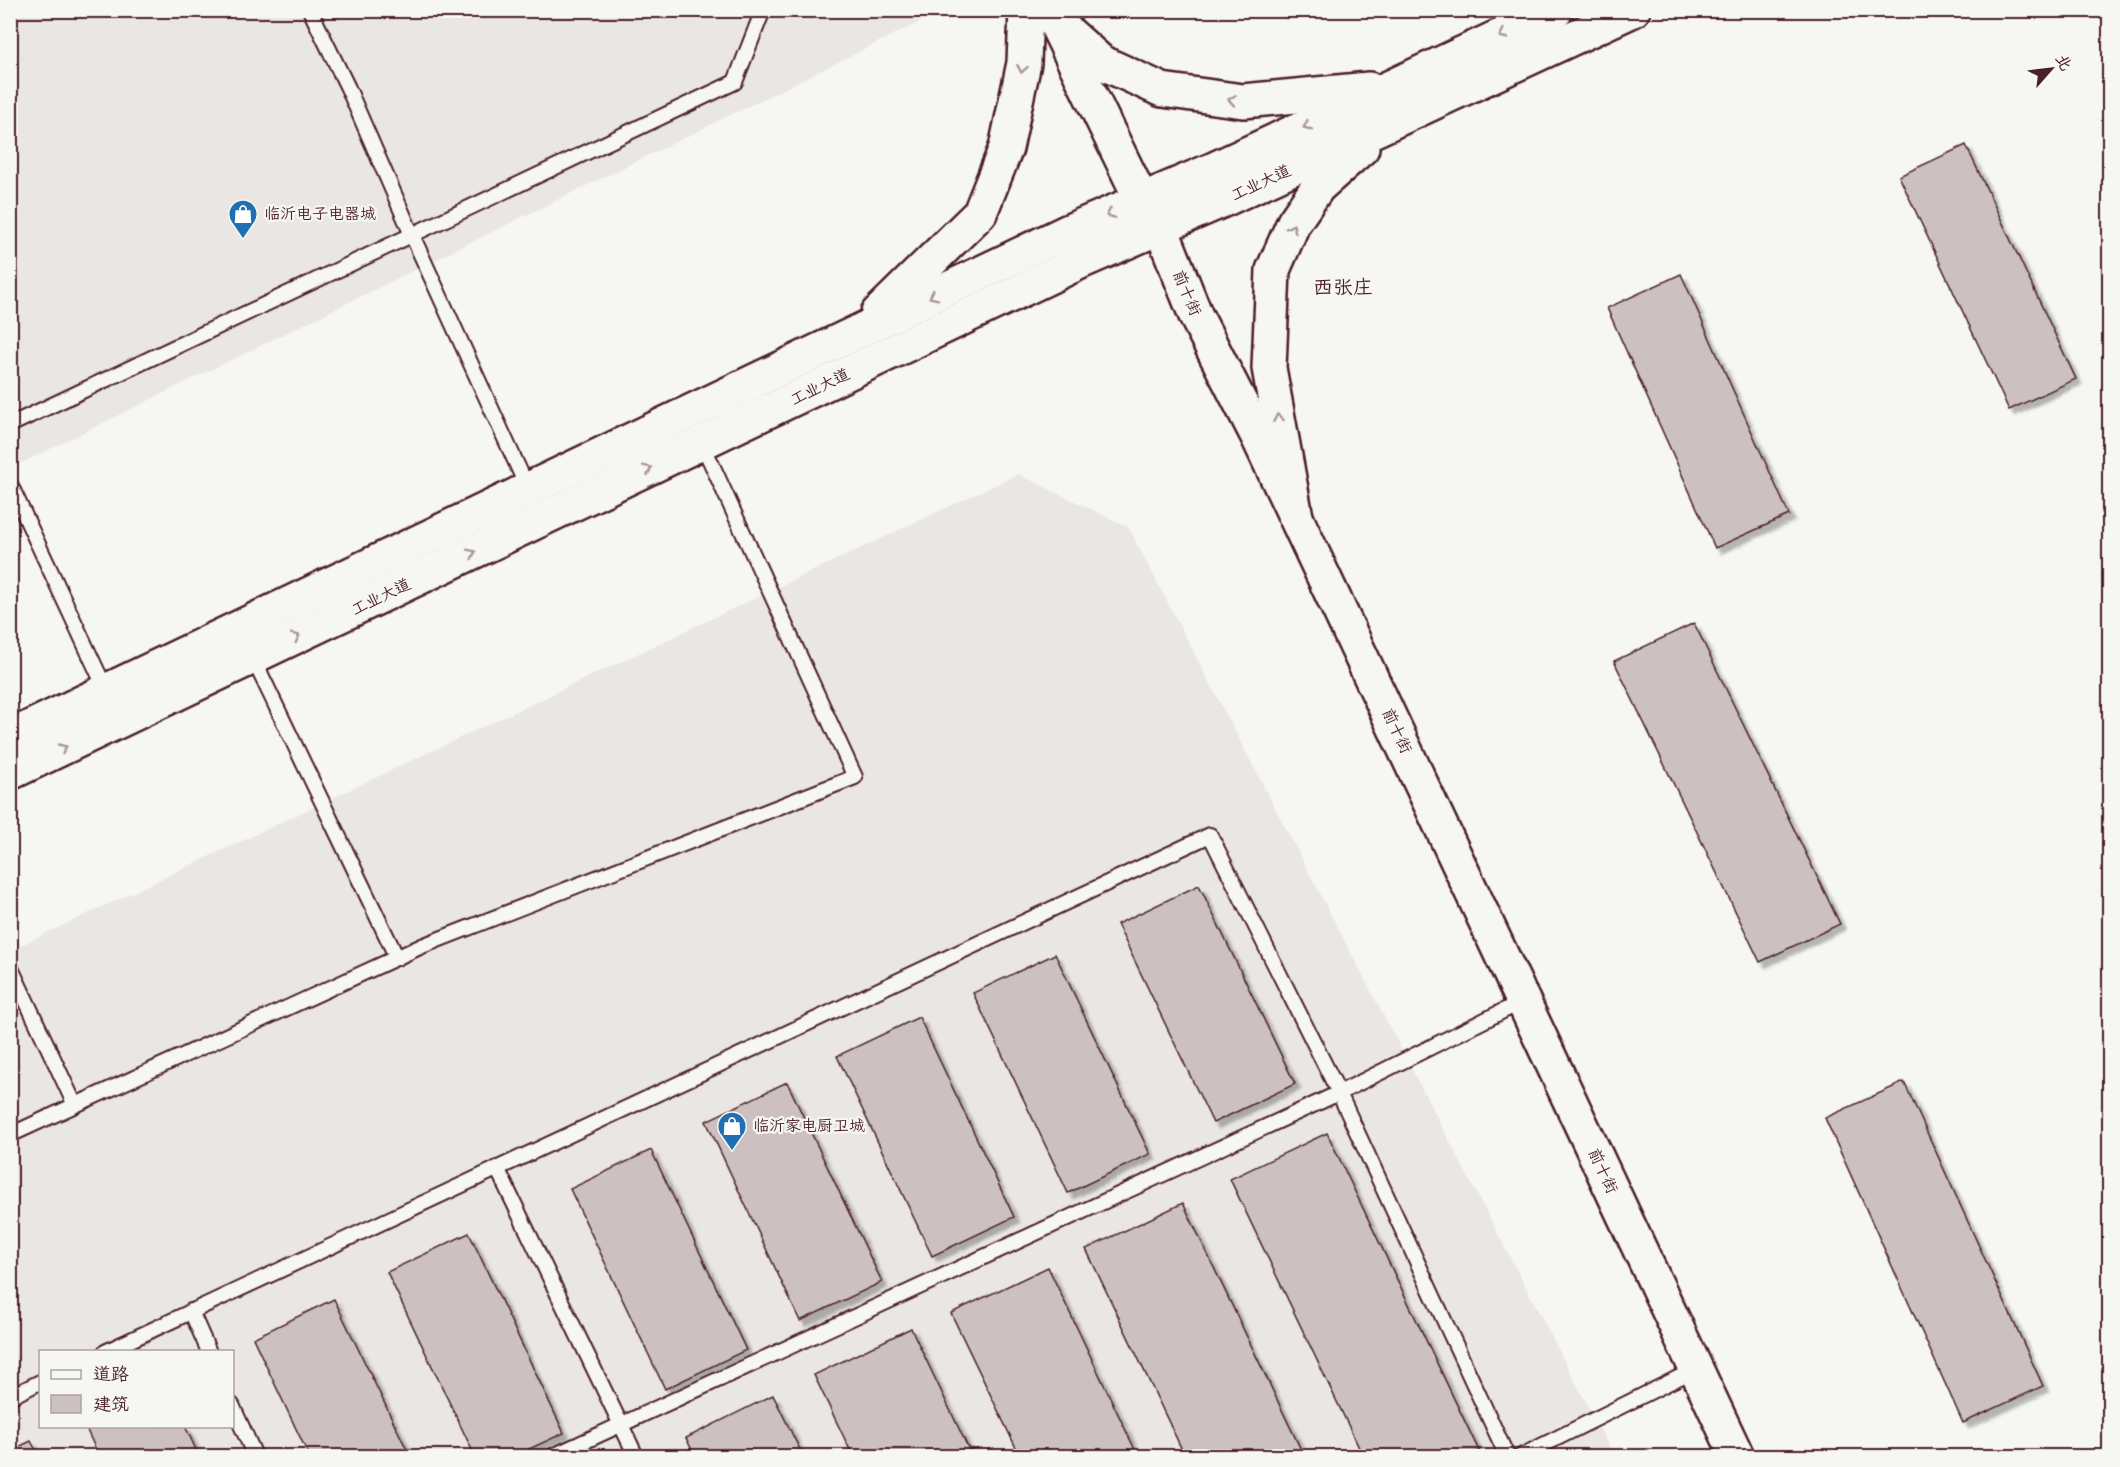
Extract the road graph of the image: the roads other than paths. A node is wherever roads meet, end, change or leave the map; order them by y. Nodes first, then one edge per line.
1 (310, 10) edge
2 (763, 10) edge
3 (1556, 10) edge
4 (1633, 10) edge
5 (1043, 14) edge
6 (1394, 86) junction
7 (1390, 124) junction
8 (1142, 201) junction
9 (1161, 228) junction
10 (412, 235) junction
11 (857, 333) junction
12 (10, 425) edge
13 (702, 443) junction
14 (10, 484) edge
15 (528, 490) junction
16 (1296, 517) junction
17 (253, 658) junction
18 (106, 692) junction
19 (10, 737) edge
20 (10, 773) edge
21 (397, 958) junction
22 (10, 966) edge
23 (1523, 1001) junction
24 (1339, 1093) junction
25 (75, 1105) junction
26 (10, 1135) edge
27 (497, 1168) junction
28 (191, 1311) junction
29 (109, 1350) edge
30 (208, 1350) edge
31 (1696, 1369) junction
32 (39, 1382) edge
33 (10, 1397) edge
34 (234, 1409) edge
35 (622, 1424) junction
36 (255, 1456) edge
37 (553, 1456) edge
38 (636, 1456) edge
39 (1507, 1456) edge
40 (1521, 1456) edge
41 (1737, 1456) edge

1 - 10 lane
2 - 10 lane
3 -> 6 main road, 工业大道
4 - 7 main road, 工业大道
6 -> 5 main road
5 - 8 main road, 前十街
5 -> 11 main road
6 -> 8 main road, 工业大道
7 - 9 main road, 工业大道
16 -> 7 main road
8 - 9 main road, 前十街
8 -> 11 main road, 工业大道
9 - 13 main road, 工业大道
9 - 16 main road, 前十街
10 - 12 lane
10 - 15 lane
11 - 15 main road, 工业大道
17 -> 13 main road, 工业大道
13 - 21 lane
14 - 18 lane
15 - 18 main road, 工业大道
16 - 23 main road, 前十街
20 -> 17 main road, 工业大道
17 - 21 lane
18 - 19 main road, 工业大道
21 - 25 lane
22 - 25 lane
23 - 24 lane
23 - 31 main road, 前十街
24 - 27 lane
24 - 35 lane
24 - 39 lane
25 - 26 lane
27 - 28 lane
27 - 35 lane
28 - 29 lane
28 - 30 lane
31 - 40 lane
31 - 41 main road, 前十街
32 - 33 lane
34 - 36 lane
35 - 37 lane
35 - 38 lane

